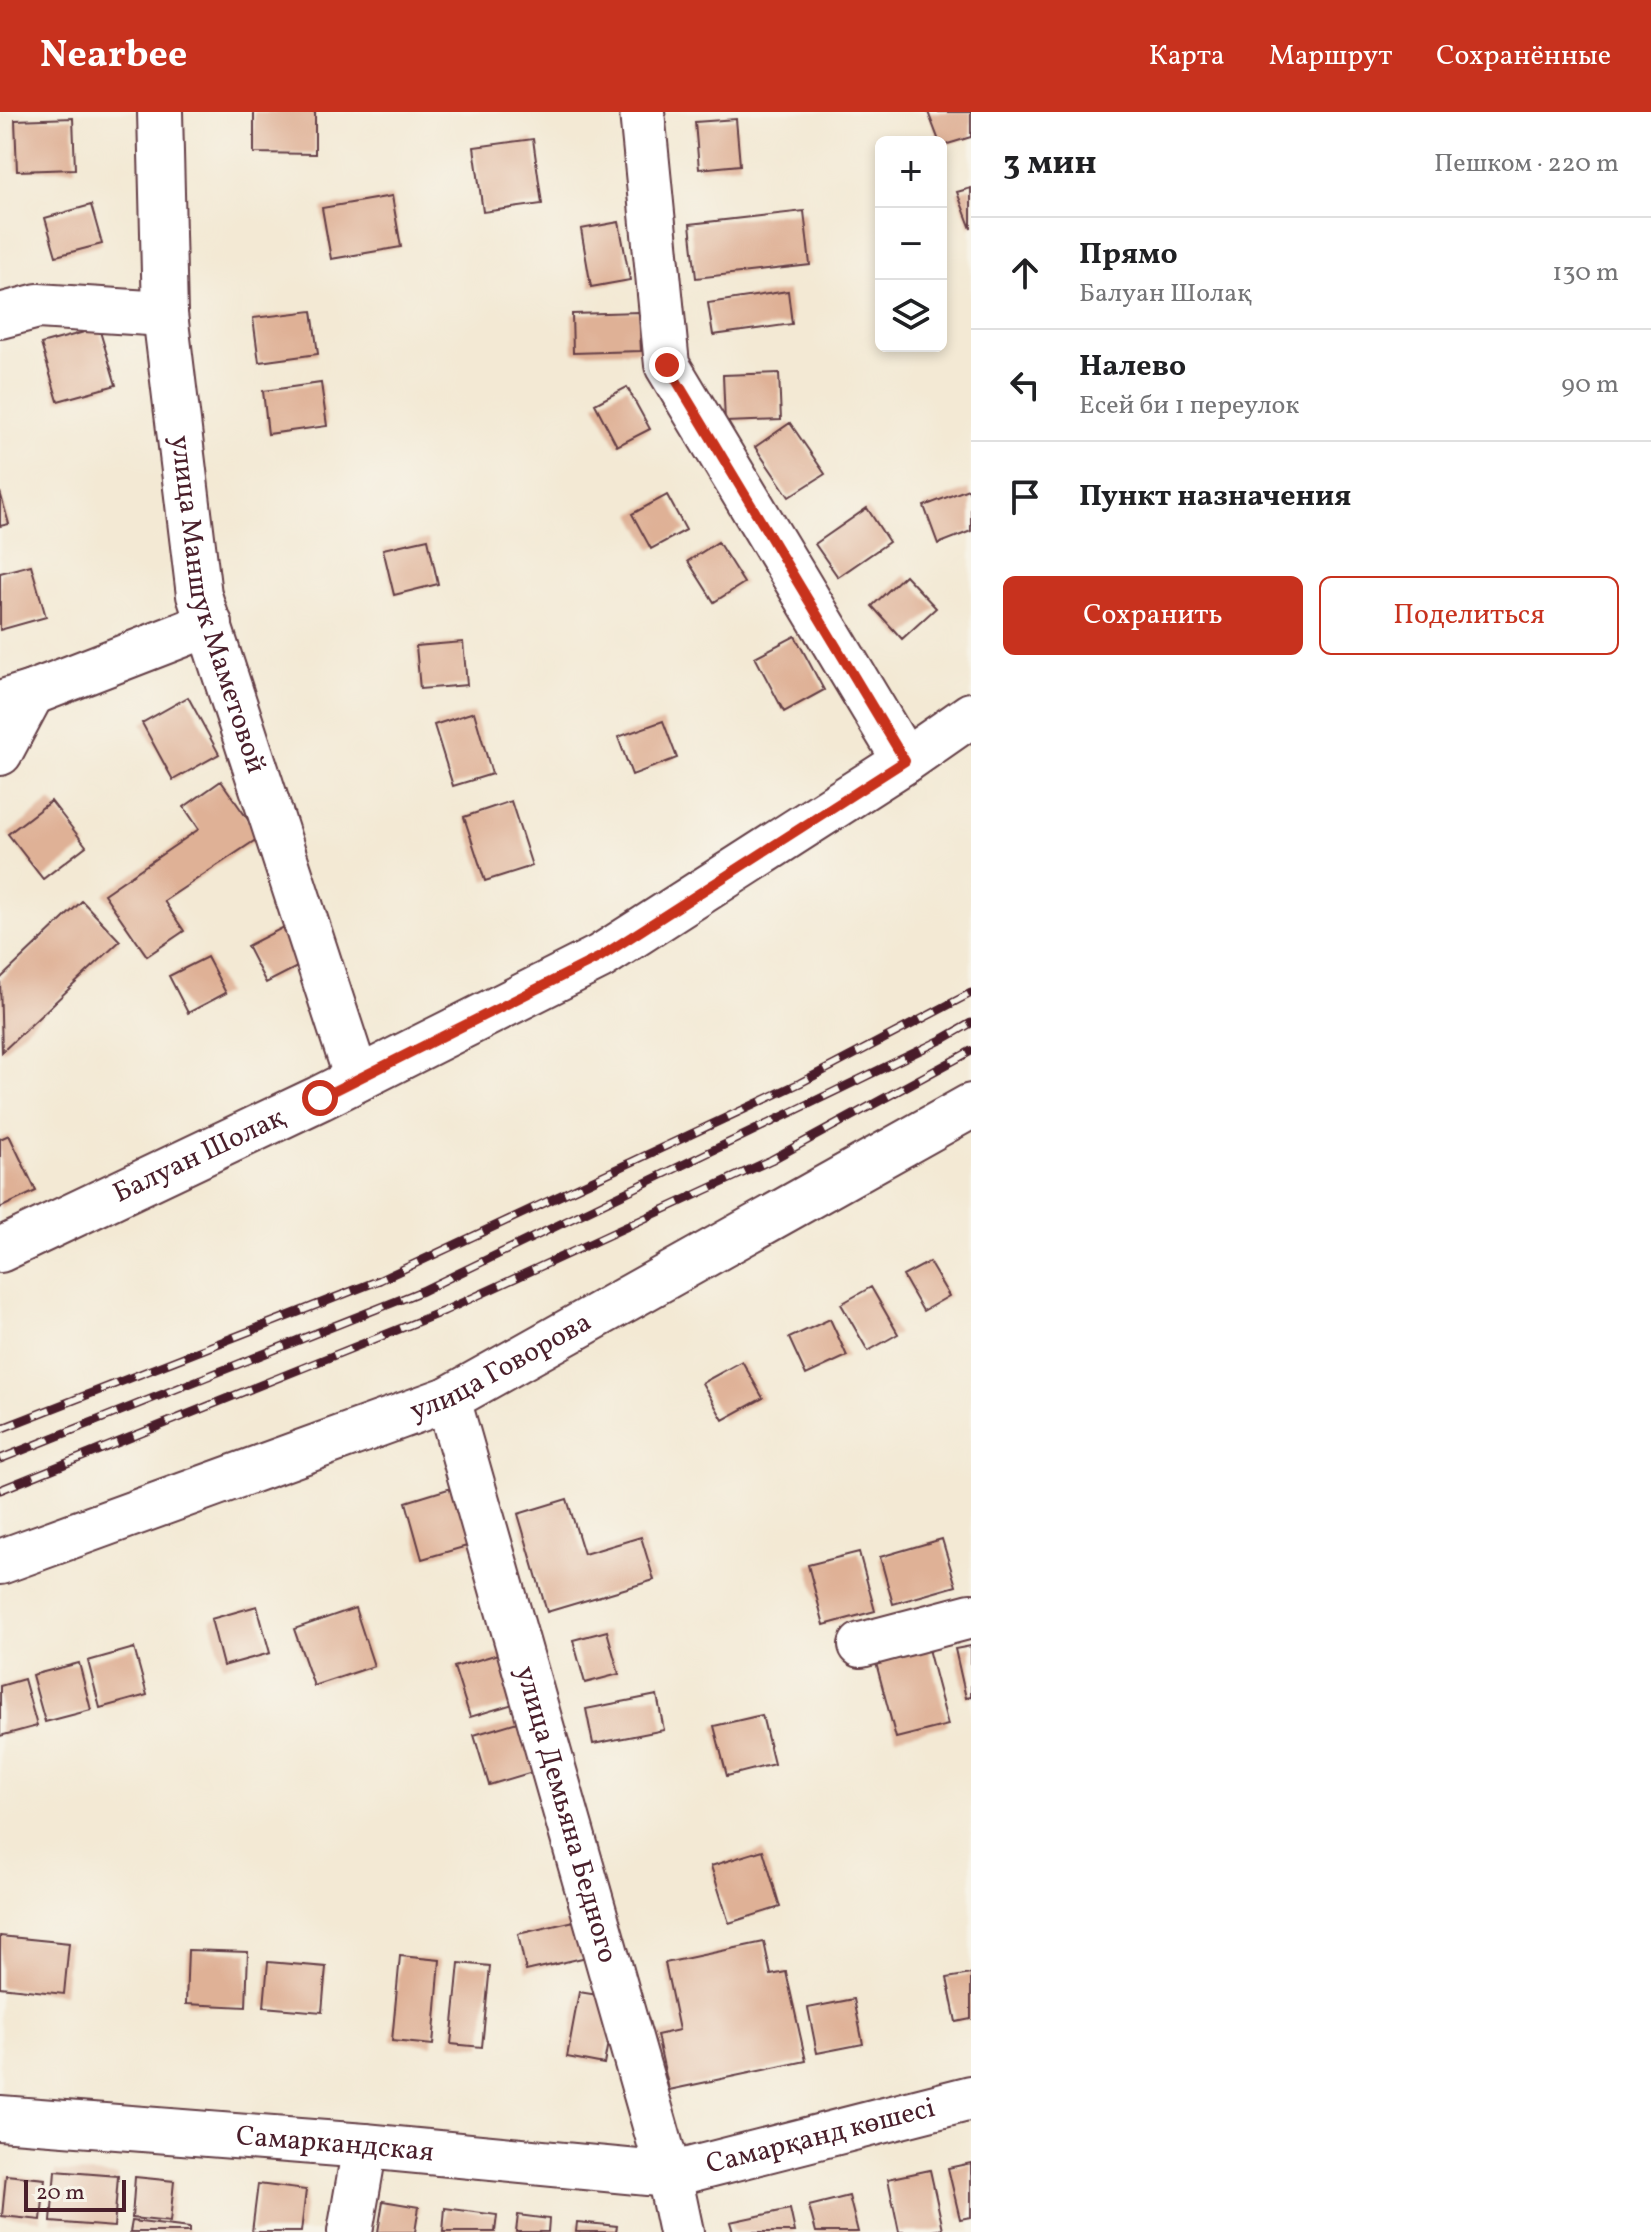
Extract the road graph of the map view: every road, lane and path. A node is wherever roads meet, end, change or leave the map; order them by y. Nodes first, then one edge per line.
1 (160, 112) edge
2 (642, 112) edge
3 (165, 314) junction
4 (0, 316) edge
5 (210, 624) junction
6 (16, 698) edge
7 (971, 715) edge
8 (0, 753) edge
9 (905, 761) junction
10 (357, 1079) junction
11 (971, 1106) edge
12 (0, 1250) edge
13 (448, 1399) junction
14 (0, 1562) edge
15 (971, 1616) edge
16 (861, 1645) dead end
17 (971, 2098) edge
18 (0, 2118) edge
19 (365, 2146) junction
20 (669, 2175) junction
21 (350, 2232) edge
22 (681, 2232) edge

1 - 3 street, улица Маншук Маметовой
2 - 9 street
3 - 4 street
3 - 5 street, улица Маншук Маметовой
5 - 6 street
5 - 10 street, улица Маншук Маметовой
6 - 8 street
7 - 9 street, Балуан Шолақ
9 - 10 street, Балуан Шолақ
10 - 12 street, Балуан Шолақ
11 - 13 street, улица Говорова
13 - 14 street, улица Говорова
13 - 20 street, улица Демьяна Бедного
15 - 16 street
17 - 20 street, Самарқанд көшесі
18 - 19 street, Самаркандская
19 - 20 street, Самаркандская
19 - 21 street
20 - 22 street, улица Демьяна Бедного

